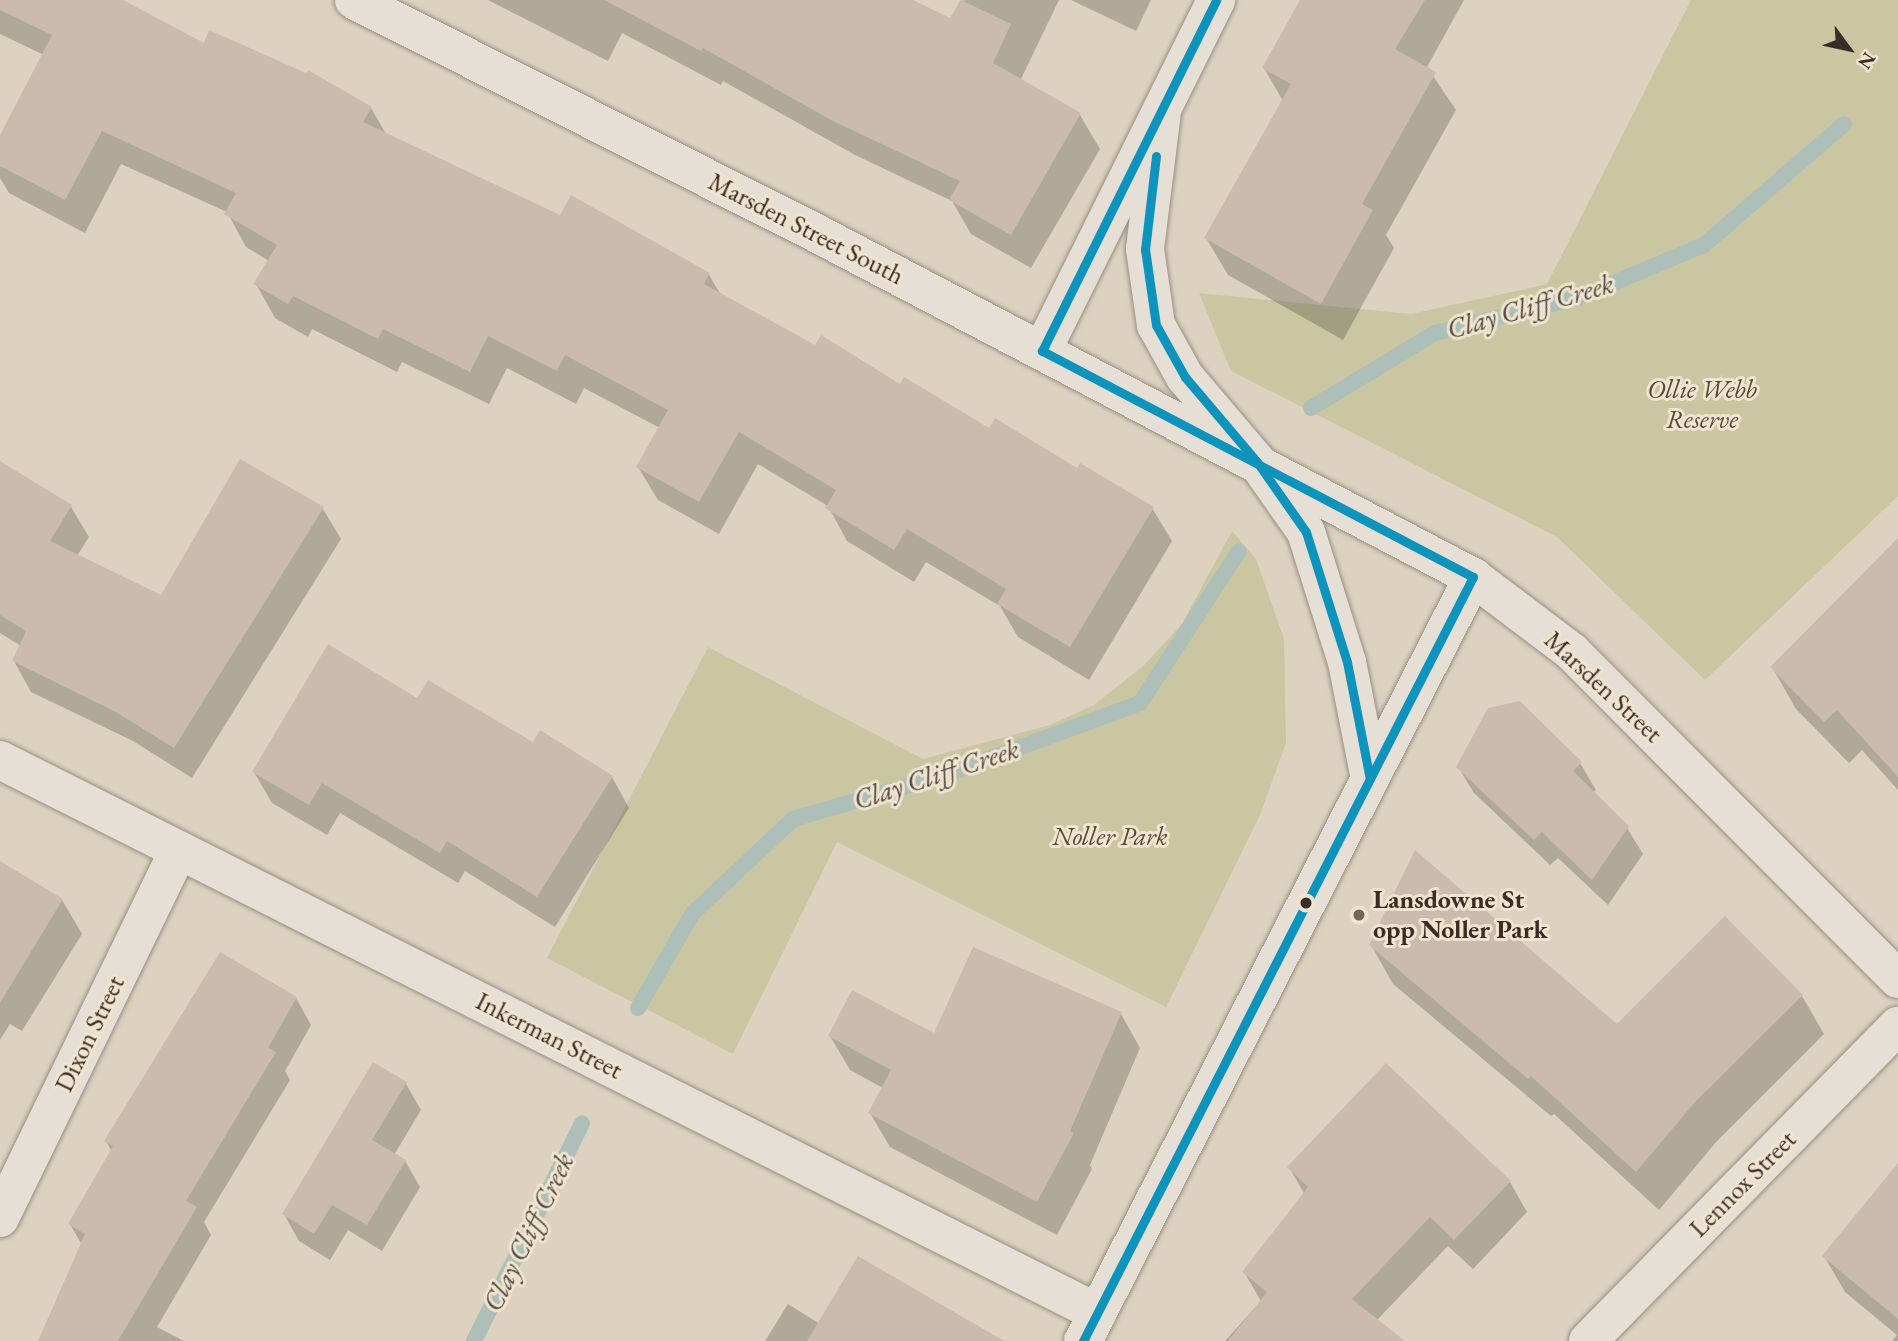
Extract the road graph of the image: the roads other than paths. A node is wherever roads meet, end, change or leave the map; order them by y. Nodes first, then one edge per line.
1 (354, 0) edge
2 (1216, 0) edge
3 (1162, 111) junction
4 (1042, 351) junction
5 (1257, 462) junction
6 (1473, 577) junction
7 (0, 760) edge
8 (1370, 779) junction
9 (179, 850) junction
10 (1898, 979) edge
11 (1898, 1026) edge
12 (0, 1218) edge
13 (1090, 1327) edge
14 (1588, 1341) edge

1 - 4 street, Marsden Street South
2 - 3 street
3 - 4 street
3 - 5 street
4 - 5 street, Marsden Street South
5 - 6 street, Marsden Street
5 - 8 street
6 - 8 street
6 - 10 street, Marsden Street
7 - 9 street, Inkerman Street
8 - 13 street
9 - 12 street, Dixon Street
9 - 13 street, Inkerman Street
11 - 14 street, Lennox Street

